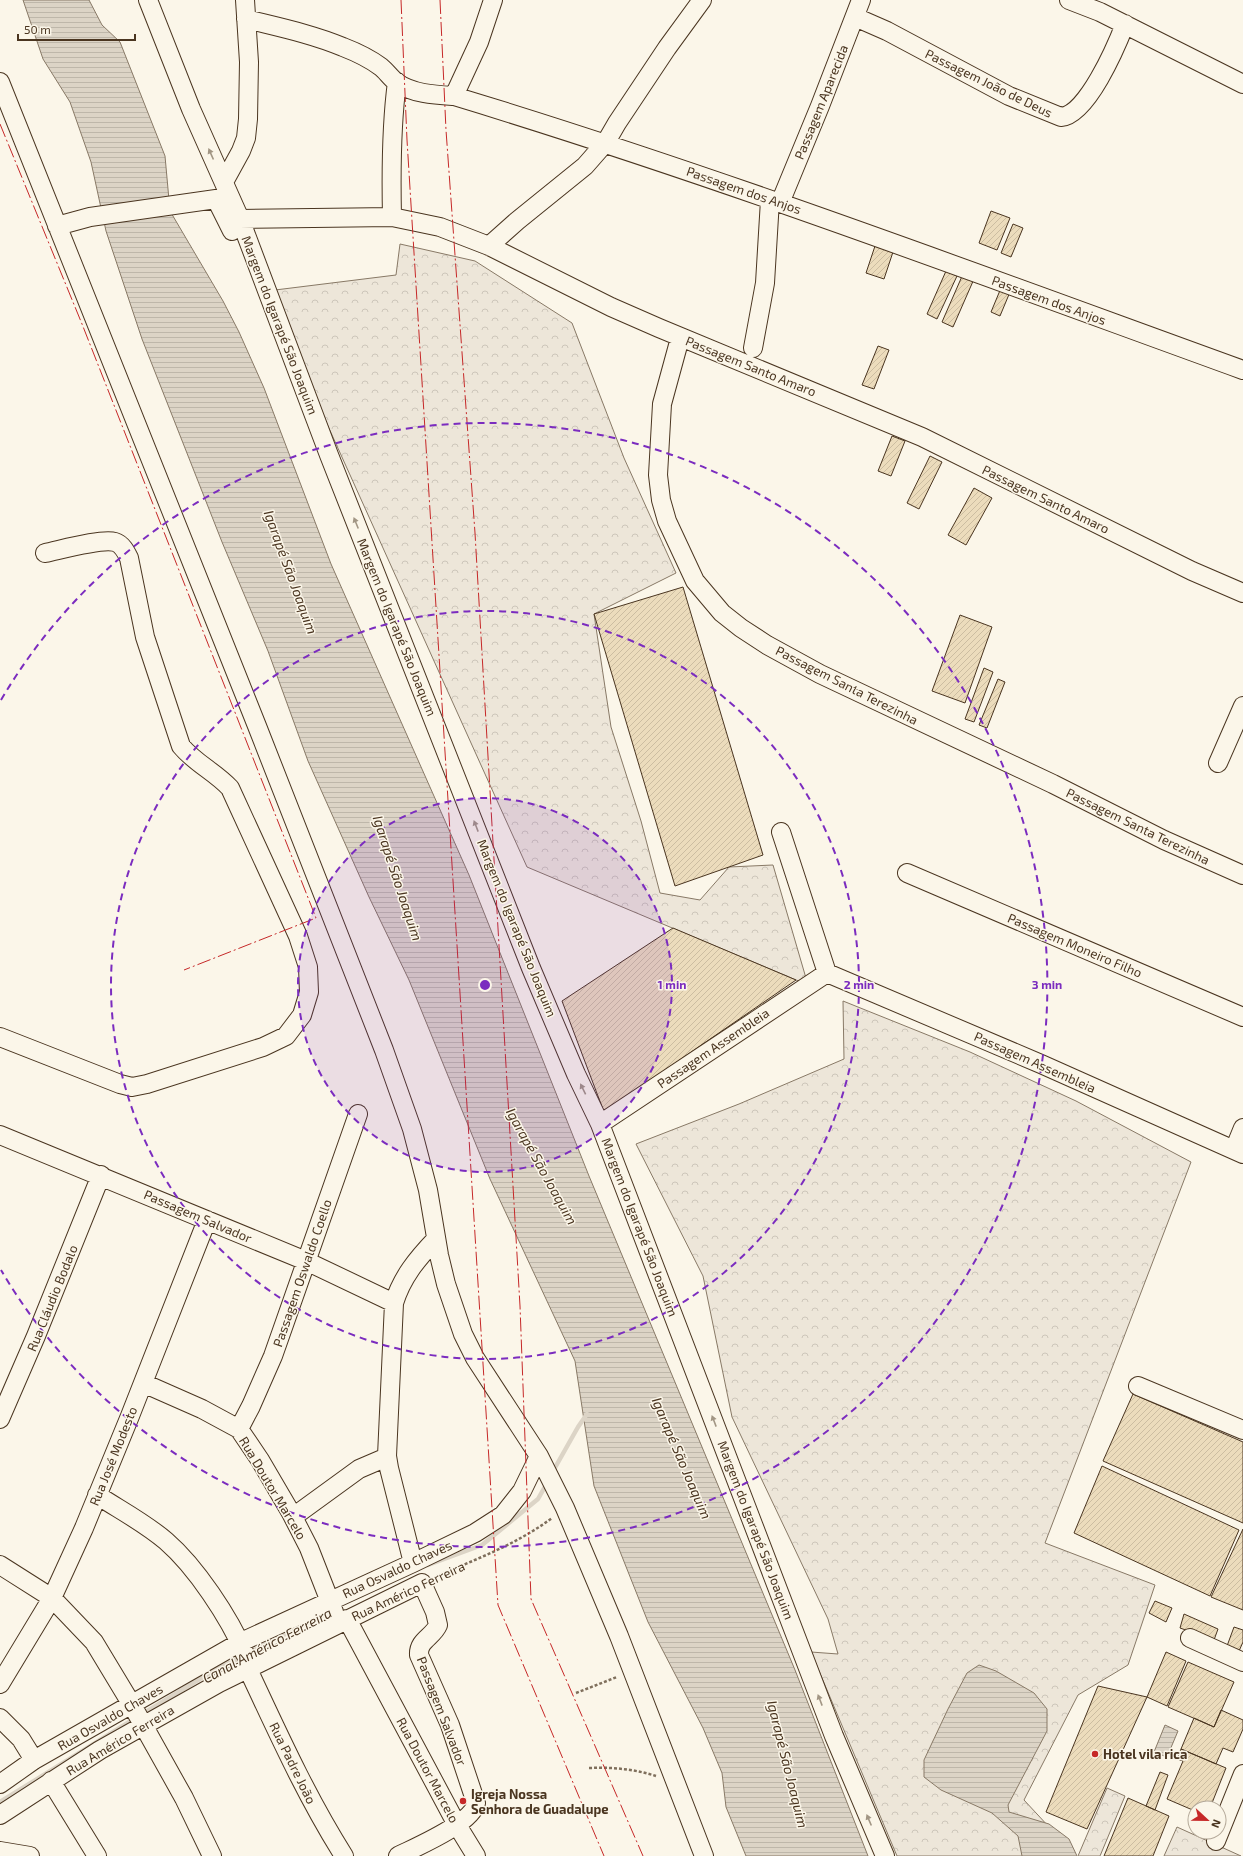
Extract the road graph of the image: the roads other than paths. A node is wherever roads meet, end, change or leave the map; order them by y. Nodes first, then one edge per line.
1 (148, 0) edge
2 (245, 0) edge
3 (493, 0) edge
4 (702, 0) edge
5 (861, 0) edge
6 (1069, 0) edge
7 (855, 17) junction
8 (246, 19) junction
9 (1125, 24) junction
10 (0, 82) edge
11 (397, 82) junction
12 (1243, 84) edge
13 (454, 96) junction
14 (606, 142) junction
15 (224, 182) junction
16 (775, 201) junction
17 (392, 217) junction
18 (240, 219) junction
19 (57, 226) junction
20 (489, 246) junction
21 (250, 247) junction
22 (680, 338) junction
23 (753, 348) dead end
24 (1243, 370) edge
25 (45, 553) dead end
26 (1243, 593) edge
27 (1243, 706) edge
28 (1218, 763) dead end
29 (781, 832) dead end
30 (907, 873) dead end
31 (1243, 875) edge
32 (827, 973) junction
33 (1243, 1017) edge
34 (0, 1037) edge
35 (358, 1114) dead end
36 (600, 1124) junction
37 (1243, 1128) edge
38 (0, 1136) edge
39 (1238, 1152) edge
40 (101, 1176) junction
41 (207, 1220) junction
42 (436, 1239) junction
43 (306, 1261) junction
44 (394, 1303) junction
45 (143, 1383) junction
46 (1138, 1386) dead end
47 (0, 1419) edge
48 (239, 1429) junction
49 (1243, 1430) edge
50 (539, 1456) junction
51 (387, 1457) junction
52 (97, 1495) junction
53 (292, 1517) junction
54 (413, 1564) junction
55 (0, 1565) edge
56 (422, 1583) joint
57 (52, 1598) junction
58 (336, 1613) junction
59 (1190, 1638) dead end
60 (245, 1657) junction
61 (1243, 1662) edge
62 (0, 1684) edge
63 (137, 1715) junction
64 (0, 1718) edge
65 (34, 1760) junction
66 (1243, 1774) edge
67 (51, 1781) junction
68 (0, 1784) edge
69 (1237, 1805) edge
70 (0, 1815) edge
71 (457, 1824) junction
72 (1216, 1841) dead end
73 (0, 1851) edge
74 (30, 1856) edge
75 (97, 1856) edge
76 (212, 1856) edge
77 (344, 1856) edge
78 (398, 1856) edge
79 (476, 1856) edge
80 (704, 1856) edge
81 (885, 1856) edge

15 -> 1 street, Margem do Igarapé São Joaquim
2 - 8 street
3 - 13 street
4 - 14 street
5 - 7 street, Passagem Aparecida
6 - 9 street
7 - 9 street, Passagem João de Deus
7 - 16 street, Passagem Aparecida
8 - 11 street, Passagem dos Anjos
8 - 15 street
9 - 12 street
10 - 19 street
11 - 13 street, Passagem dos Anjos
11 - 17 street
13 - 14 street, Passagem dos Anjos
14 - 16 street, Passagem dos Anjos
14 - 20 street
15 - 18 street, Margem do Igarapé São Joaquim
16 - 23 street, Passagem Aparecida
16 - 24 street, Passagem dos Anjos
17 - 18 street, Passagem Santo Amaro
17 - 20 street, Passagem Santo Amaro
18 - 21 street, Margem do Igarapé São Joaquim
19 - 21 street
19 - 42 street
20 - 22 street, Passagem Santo Amaro
36 -> 21 street, Margem do Igarapé São Joaquim
22 - 26 street, Passagem Santo Amaro
22 - 31 street, Passagem Santa Terezinha
25 - 34 street
27 - 28 street
29 - 32 street
30 - 33 street, Passagem Moneiro Filho
32 - 36 street, Passagem Assembleia
32 - 39 street, Passagem Assembleia
35 - 43 street, Passagem Oswaldo Coello
81 -> 36 street, Margem do Igarapé São Joaquim
37 - 39 street
38 - 40 street, Passagem Salvador
40 - 41 street, Passagem Salvador
40 - 47 street, Rua Cláudio Bodalo
41 - 43 street, Passagem Salvador
41 - 45 street, Rua José Modesto
42 - 44 street
42 - 50 street
43 - 44 street, Passagem Salvador
43 - 48 street, Passagem Oswaldo Coello
44 - 51 street
45 - 48 street, Rua Doutor Marcelo
45 - 52 street, Rua José Modesto
46 - 49 street
48 - 53 street, Rua Doutor Marcelo
50 - 54 street, Rua Osvaldo Chaves
50 - 80 street
51 - 53 street
51 - 54 street
52 - 57 street, Rua José Modesto
52 - 60 street, Rua Padre João
53 - 58 street, Rua Doutor Marcelo
54 - 58 street, Rua Osvaldo Chaves
55 - 57 street
56 - 58 street, Rua Américo Ferreira
56 - 71 street, Passagem Salvador
57 - 62 street, Rua José Modesto
57 - 63 street
58 - 60 street, Rua Osvaldo Chaves
58 - 60 street, Rua Américo Ferreira
58 - 71 street, Rua Doutor Marcelo
59 - 61 street
60 - 63 street, Rua Osvaldo Chaves
60 - 63 street, Rua Américo Ferreira
60 - 77 street, Rua Padre João
63 - 65 street, Rua Osvaldo Chaves
63 - 67 street, Rua Américo Ferreira
63 - 76 street
64 - 65 street
65 - 68 street, Rua Osvaldo Chaves
66 - 69 street
67 - 70 street, Rua Américo Ferreira
67 - 75 street
69 - 72 street
71 - 78 street
71 - 79 street, Rua Doutor Marcelo
73 - 74 street

